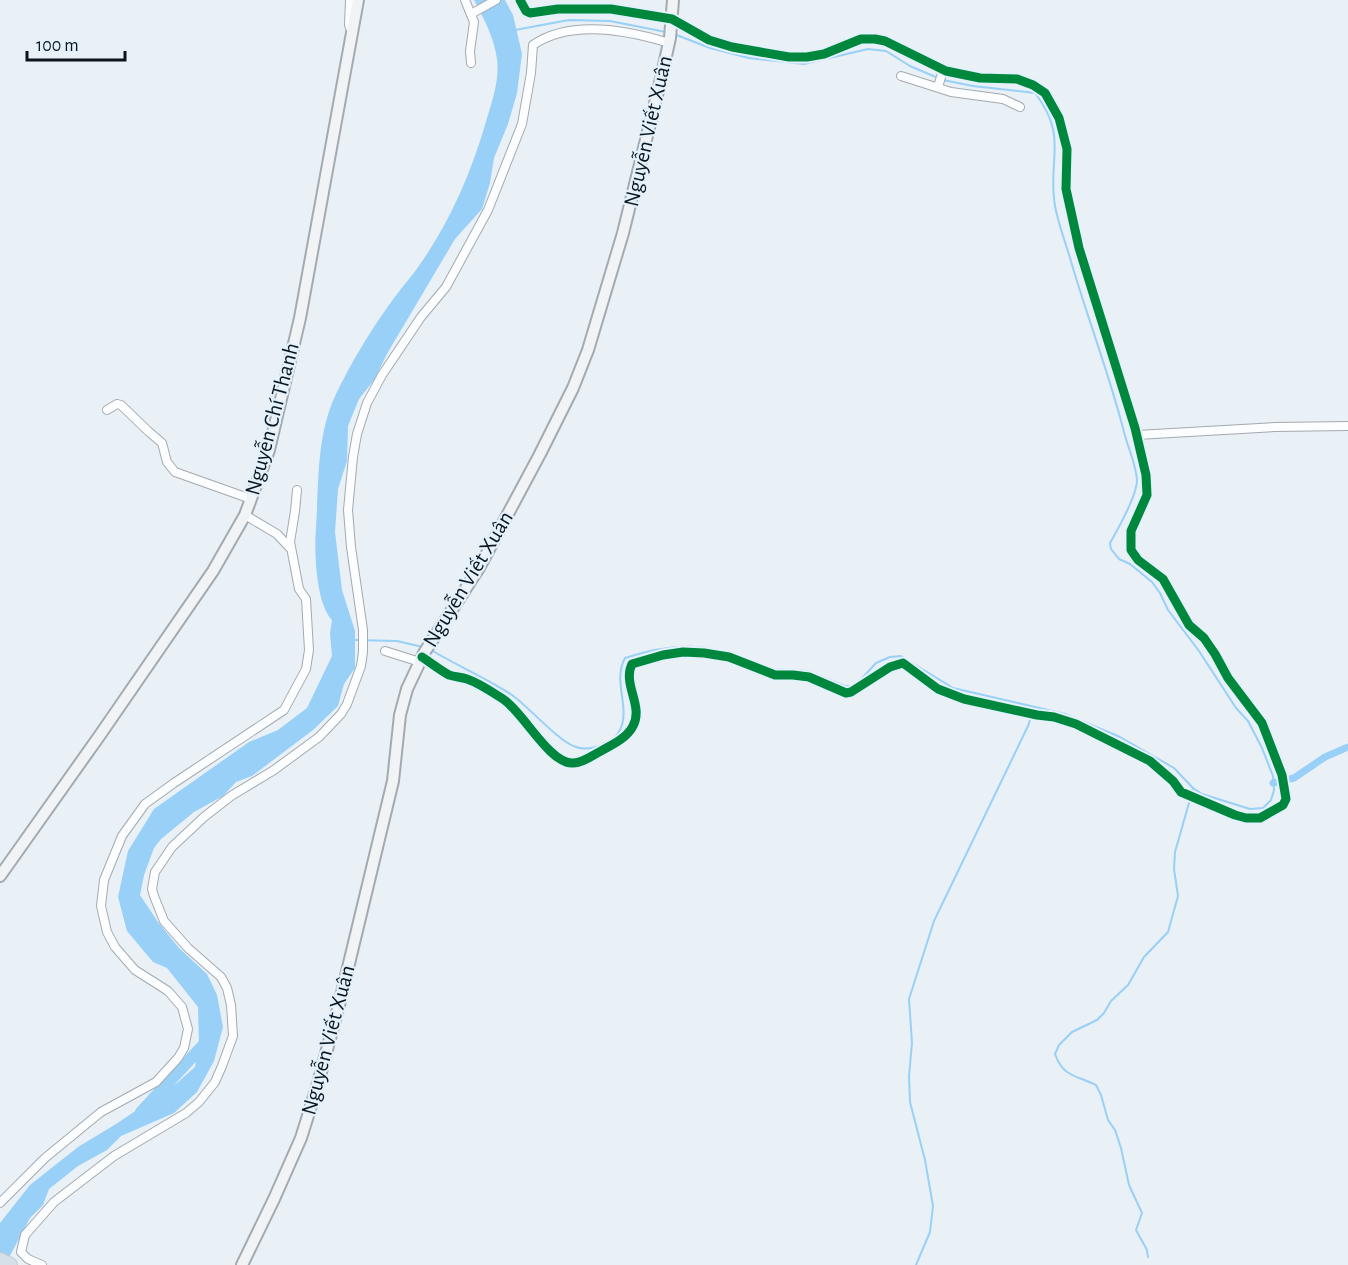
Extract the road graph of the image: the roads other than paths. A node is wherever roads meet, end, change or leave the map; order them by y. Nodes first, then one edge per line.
1 (350, 0) edge
2 (358, 0) edge
3 (465, 0) edge
4 (496, 0) edge
5 (520, 0) edge
6 (673, 0) edge
7 (471, 14) junction
8 (672, 22) junction
9 (352, 34) junction
10 (669, 41) junction
11 (471, 63) dead end
12 (901, 76) dead end
13 (941, 78) junction
14 (1020, 107) dead end
15 (107, 410) dead end
16 (1348, 426) edge
17 (1136, 432) junction
18 (297, 490) dead end
19 (251, 499) junction
20 (245, 515) junction
21 (290, 548) junction
22 (386, 651) dead end
23 (422, 658) junction
24 (0, 876) edge
25 (0, 1203) edge
26 (0, 1260) edge
27 (10, 1265) edge
28 (42, 1265) edge
29 (242, 1265) edge

1 - 9 street
2 - 9 street, Nguyễn Chí Thanh
3 - 7 street
4 - 7 street
5 - 8 street
6 - 8 street, Nguyễn Viết Xuân
7 - 11 street
8 - 10 street, Nguyễn Viết Xuân
8 - 13 street
9 - 19 street, Nguyễn Chí Thanh
10 - 23 street, Nguyễn Viết Xuân
10 - 28 street
12 - 13 street
13 - 14 street
13 - 17 street
15 - 19 street
16 - 17 street
17 - 23 street
18 - 21 street
19 - 20 street, Nguyễn Chí Thanh
20 - 21 street
20 - 24 street, Nguyễn Chí Thanh
21 - 25 street
22 - 23 street
23 - 29 street, Nguyễn Viết Xuân
26 - 27 highway

